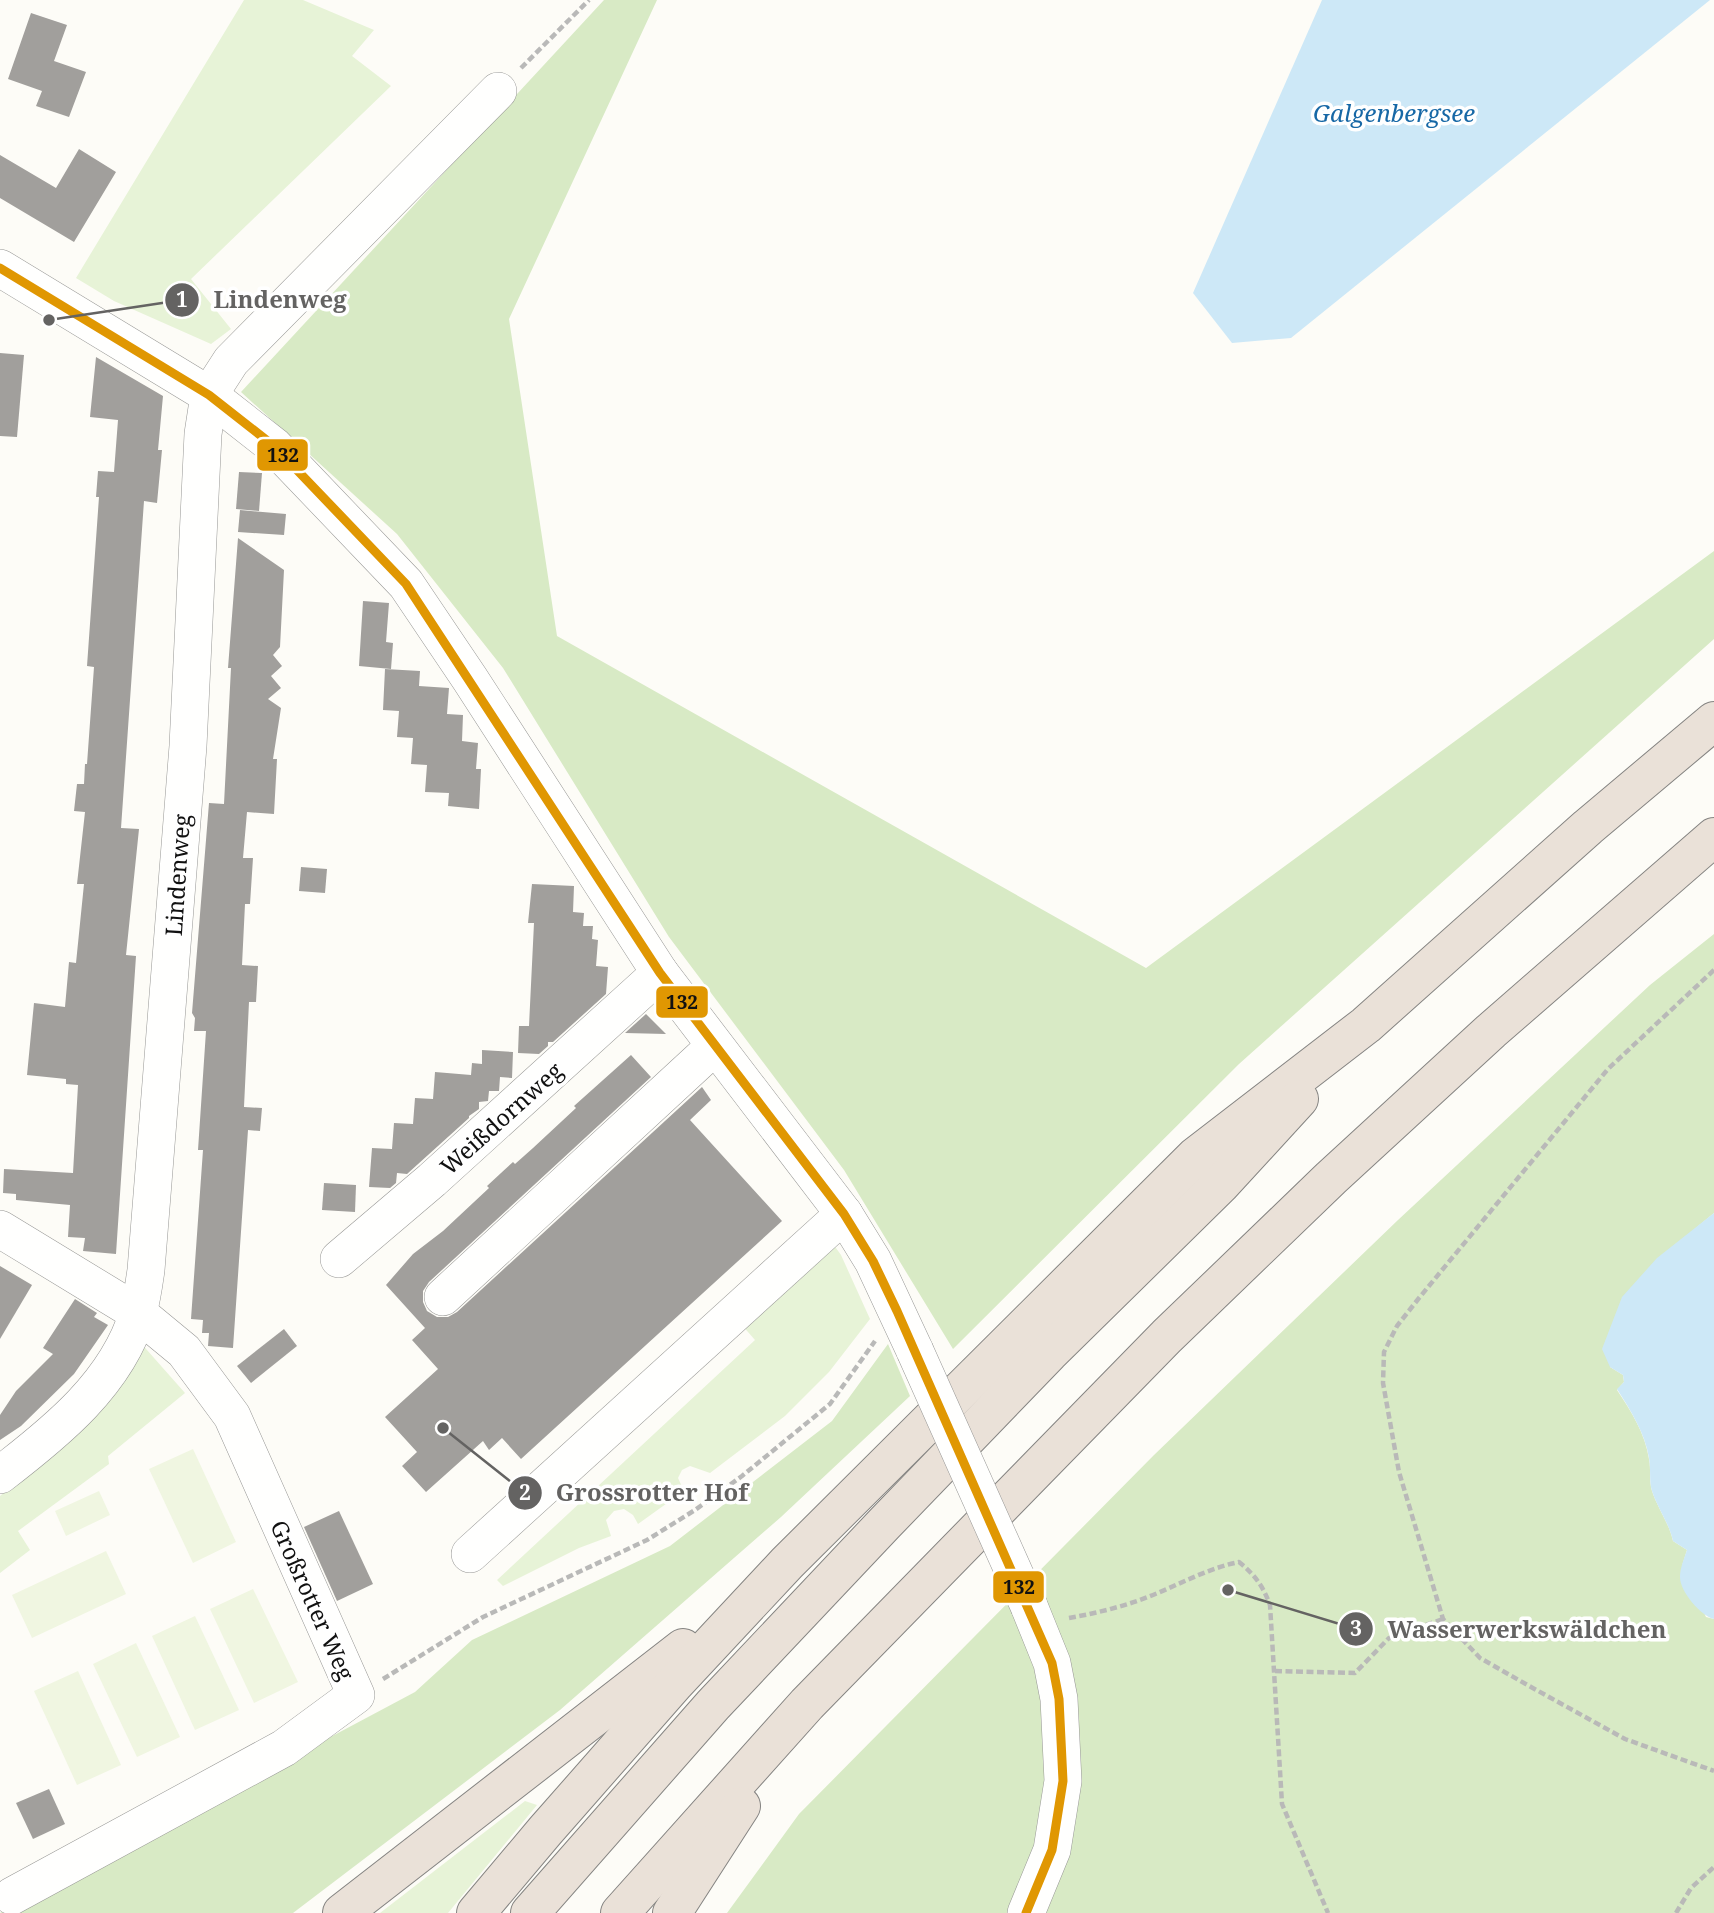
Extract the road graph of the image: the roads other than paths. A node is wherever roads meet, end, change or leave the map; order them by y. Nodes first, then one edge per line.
1 (498, 91) road end
2 (0, 268) edge
3 (209, 395) junction
4 (1714, 721) edge
5 (1714, 837) edge
6 (660, 973) junction
7 (1366, 1025) junction
8 (715, 1046) junction
9 (844, 1214) junction
10 (0, 1229) edge
11 (339, 1259) dead end
12 (443, 1297) dead end
13 (138, 1313) junction
14 (0, 1475) edge
15 (470, 1554) dead end
16 (787, 1563) junction
17 (807, 1704) junction
18 (12, 1896) dead end
19 (342, 1913) edge
20 (476, 1913) edge
21 (530, 1913) edge
22 (620, 1913) edge
23 (672, 1913) edge
24 (1026, 1913) edge

1 - 3 street
2 - 3 street
3 - 6 street
3 - 13 street, Lindenweg
4 - 7 highway
5 - 17 highway
6 - 8 street
6 - 11 street, Weißdornweg
7 - 16 highway
7 - 21 highway
8 - 9 street
8 - 12 street
9 - 15 street
9 - 24 street, bridge
10 - 13 street, Großrotter Weg
13 - 14 street, Lindenweg
13 - 18 street, Großrotter Weg
16 - 19 highway
16 - 20 highway
17 - 22 highway
17 - 23 highway

